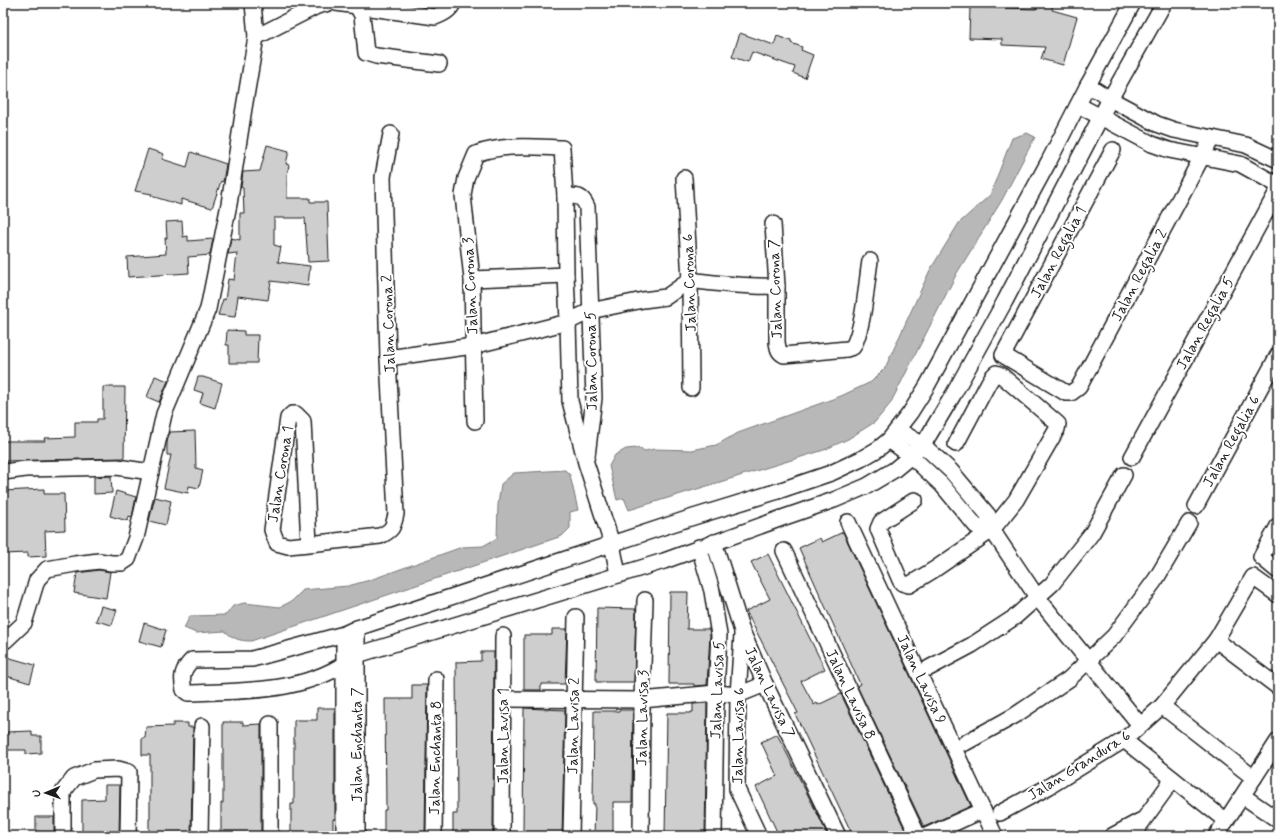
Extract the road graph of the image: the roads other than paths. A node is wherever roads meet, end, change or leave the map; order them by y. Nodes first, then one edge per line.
1 (253, 3) edge
2 (329, 3) edge
3 (336, 3) edge
4 (453, 3) edge
5 (1133, 3) edge
6 (1164, 3) edge
7 (356, 4) edge
8 (256, 37) junction
9 (439, 64) dead end
10 (1088, 85) junction
11 (1110, 100) junction
12 (1078, 105) junction
13 (1102, 117) junction
14 (391, 134) dead end
15 (1212, 138) junction
16 (1113, 150) dead end
17 (476, 154) joint
18 (1202, 157) junction
19 (1278, 160) edge
20 (684, 178) dead end
21 (1278, 185) edge
22 (1278, 190) edge
23 (565, 196) junction
24 (773, 224) dead end
25 (870, 261) dead end
26 (566, 275) junction
27 (472, 279) junction
28 (690, 280) junction
29 (776, 286) junction
30 (590, 311) junction
31 (568, 322) junction
32 (473, 346) junction
33 (1278, 355) edge
34 (388, 358) junction
35 (691, 388) dead end
36 (1075, 391) joint
37 (475, 421) dead end
38 (893, 435) junction
39 (956, 444) dead end
40 (923, 445) junction
41 (911, 456) junction
42 (1132, 457) dead end
43 (586, 463) junction
44 (3, 472) edge
45 (151, 472) junction
46 (1124, 475) dead end
47 (915, 500) dead end
48 (1196, 506) dead end
49 (848, 522) dead end
50 (1189, 523) dead end
51 (1278, 526) edge
52 (992, 530) junction
53 (714, 542) junction
54 (309, 544) junction
55 (612, 544) junction
56 (699, 547) junction
57 (784, 552) dead end
58 (1278, 571) edge
59 (618, 574) junction
60 (1278, 595) edge
61 (1037, 597) junction
62 (645, 600) dead end
63 (576, 617) dead end
64 (350, 631) junction
65 (742, 631) junction
66 (503, 636) dead end
67 (1216, 640) junction
68 (3, 642) edge
69 (357, 655) junction
70 (1088, 661) junction
71 (344, 666) junction
72 (929, 668) dead end
73 (436, 679) dead end
74 (766, 684) junction
75 (1278, 687) edge
76 (716, 693) junction
77 (738, 695) junction
78 (503, 699) junction
79 (574, 700) junction
80 (642, 700) junction
81 (1162, 706) junction
82 (270, 724) dead end
83 (1140, 725) junction
84 (202, 726) dead end
85 (1124, 740) junction
86 (1278, 741) edge
87 (965, 742) dead end
88 (1254, 778) junction
89 (1173, 779) junction
90 (1243, 796) junction
91 (983, 810) junction
92 (1000, 814) dead end
93 (1144, 819) junction
94 (1278, 820) edge
95 (1226, 821) junction
96 (63, 836) edge
97 (128, 836) edge
98 (200, 836) edge
99 (270, 836) edge
100 (344, 836) edge
101 (357, 836) edge
102 (434, 836) edge
103 (502, 836) edge
104 (571, 836) edge
105 (641, 836) edge
106 (714, 836) edge
107 (759, 836) edge
108 (838, 836) edge
109 (918, 836) edge
110 (926, 836) edge
111 (995, 836) edge
112 (1112, 836) edge
113 (1132, 836) edge
114 (1216, 836) edge

1 - 8 street
2 - 8 street
3 - 7 street
4 - 7 street
5 - 10 street
6 - 11 street
7 - 9 street
8 - 45 street
10 - 11 street
10 - 12 street
11 - 13 street
11 - 15 street
12 - 13 street
12 - 38 street
13 - 18 street
13 - 40 street
14 - 34 street, Jalan Corona 2
15 - 18 street, Jalan Regalia 2
15 - 19 street
16 - 36 street, Jalan Regalia 1
17 - 23 street, Jalan Corona 5
17 - 27 street, Jalan Corona 3
18 - 21 street
18 - 36 street, Jalan Regalia 2
20 - 28 street, Jalan Corona 6
22 - 42 street, Jalan Regalia 5
23 - 26 street, Jalan Corona 5
23 - 30 street, Jalan Corona 5
24 - 29 street, Jalan Corona 7
25 - 29 street, Jalan Corona 7
26 - 27 street
26 - 31 street, Jalan Corona 5
27 - 32 street, Jalan Corona 3
28 - 29 street
28 - 30 street
28 - 35 street, Jalan Corona 6
30 - 31 street
30 - 43 street, Jalan Corona 5
31 - 32 street
31 - 43 street, Jalan Corona 5
32 - 34 street
32 - 37 street, Jalan Corona 3
33 - 48 street, Jalan Regalia 6
34 - 54 street, Jalan Corona 2
38 - 40 street
38 - 41 street
38 - 55 street
39 - 52 street
40 - 41 street
40 - 52 street
41 - 52 street
41 - 53 street
43 - 55 street
44 - 45 street
45 - 68 street
46 - 61 street
47 - 52 street
49 - 91 street, Jalan Lavisa 9
50 - 70 street
51 - 58 street
52 - 61 street
53 - 56 street
53 - 65 street, Jalan Lavisa 7
54 - 54 street, Jalan Corona 1
55 - 59 street
55 - 64 street
56 - 59 street
56 - 76 street, Jalan Lavisa 5
57 - 109 street, Jalan Lavisa 8
59 - 69 street
60 - 67 street, Jalan Grandura 6
61 - 70 street
61 - 72 street
62 - 80 street, Jalan Lavisa 3
63 - 79 street, Jalan Lavisa 2
64 - 69 street, Jalan Enchanta 7
64 - 71 street, Jalan Enchanta 7
64 - 71 street
65 - 74 street, Jalan Lavisa 7
65 - 77 street, Jalan Lavisa 6
66 - 78 street, Jalan Lavisa 1
67 - 75 street
67 - 81 street, Jalan Grandura 6
69 - 71 street
69 - 101 street, Jalan Enchanta 7
70 - 83 street
70 - 87 street
71 - 100 street, Jalan Enchanta 7
73 - 102 street, Jalan Enchanta 8
74 - 77 street
74 - 108 street, Jalan Lavisa 7
76 - 77 street
76 - 80 street
76 - 106 street, Jalan Lavisa 5
77 - 107 street, Jalan Lavisa 6
78 - 79 street
78 - 103 street, Jalan Lavisa 1
79 - 80 street
79 - 104 street, Jalan Lavisa 2
80 - 105 street, Jalan Lavisa 3
81 - 83 street, Jalan Grandura 6
81 - 88 street
82 - 99 street
83 - 85 street, Jalan Grandura 6
84 - 98 street
85 - 89 street
85 - 92 street, Jalan Grandura 6
86 - 88 street
88 - 90 street
89 - 93 street
89 - 95 street
90 - 94 street
90 - 95 street
91 - 110 street
91 - 111 street, Jalan Lavisa 9
93 - 112 street
93 - 113 street
95 - 114 street
96 - 97 street

